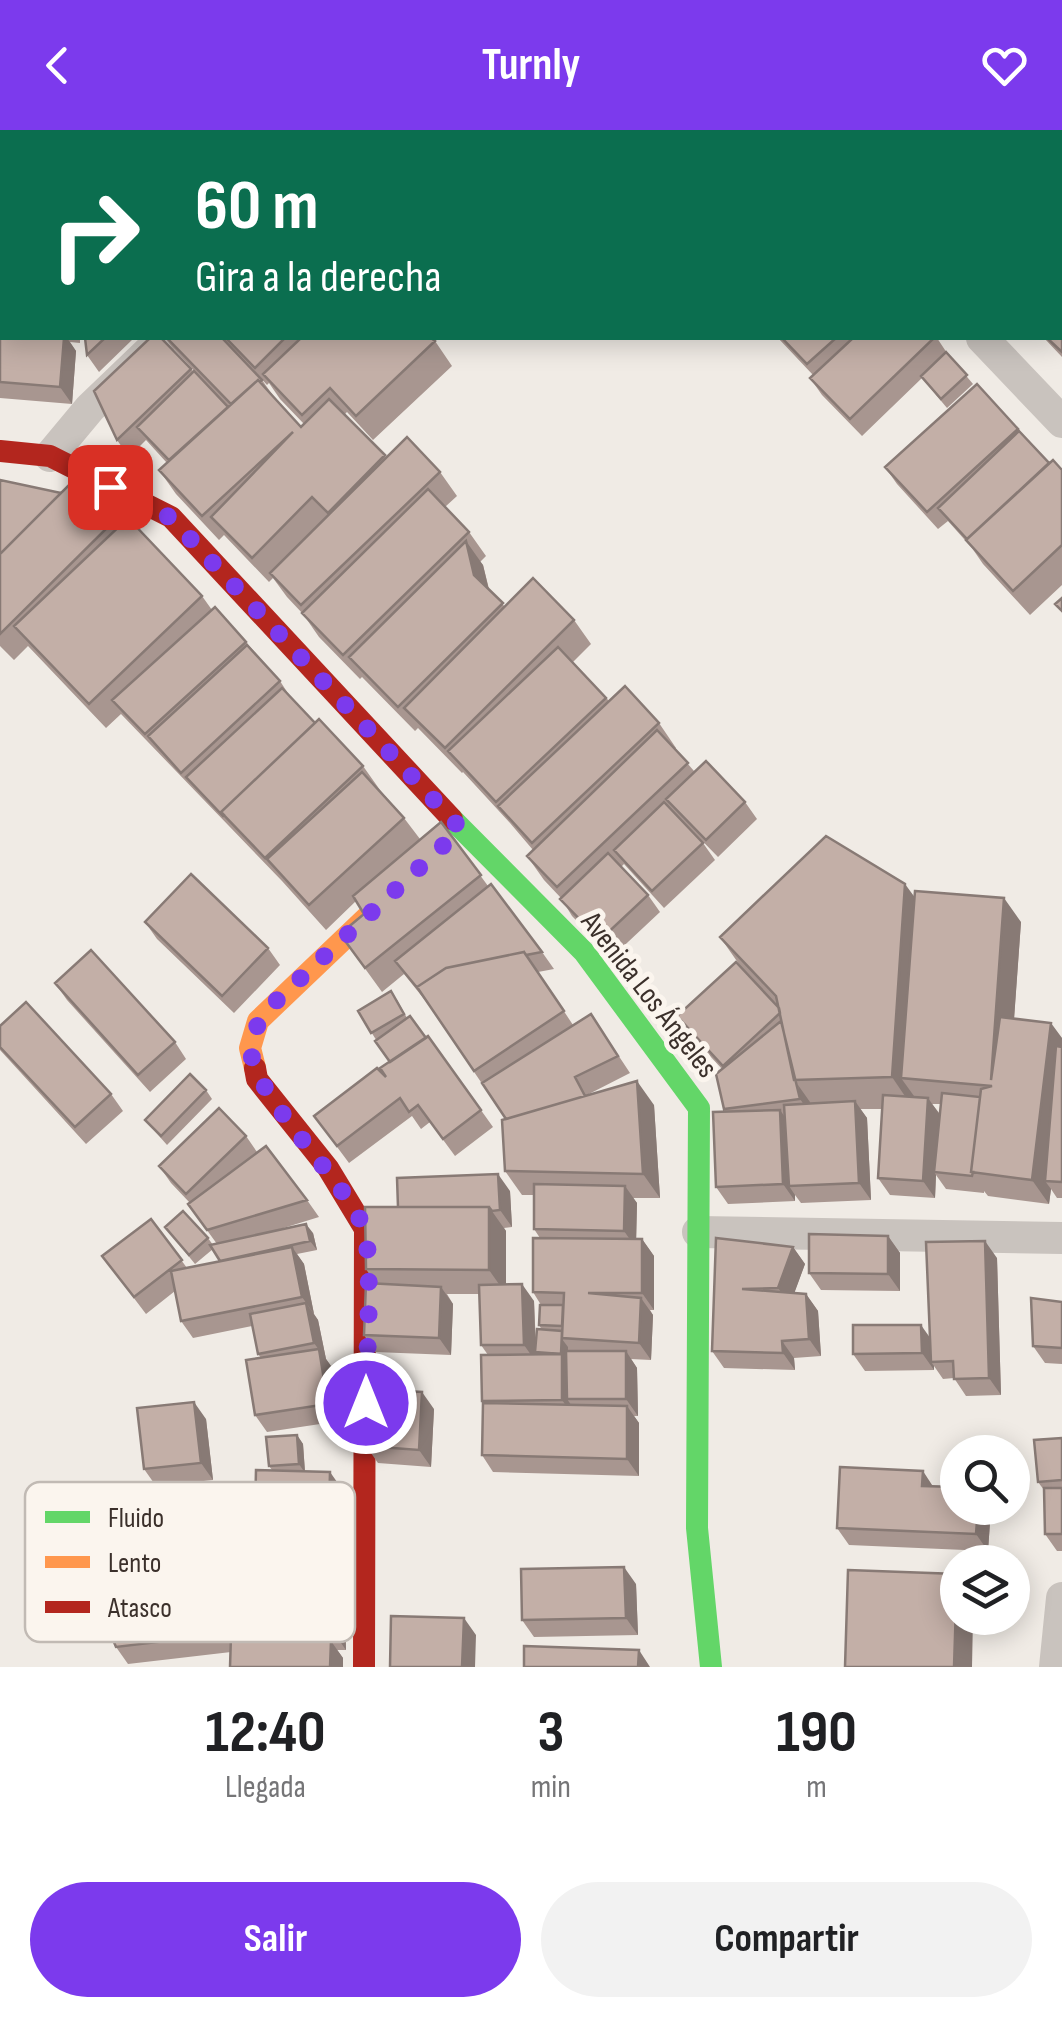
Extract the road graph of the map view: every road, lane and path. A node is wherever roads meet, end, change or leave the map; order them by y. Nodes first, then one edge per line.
1 (161, 340) edge
2 (984, 340) edge
3 (1062, 422) edge
4 (0, 451) edge
5 (50, 456) junction
6 (404, 882) edge
7 (698, 1232) junction
8 (1062, 1238) edge
9 (1062, 1598) edge
10 (364, 1667) edge
11 (711, 1667) edge
12 (1055, 1667) edge

1 - 5 street
2 - 3 street
4 - 5 street, Avenida Los Ángeles
5 - 7 street, Avenida Los Ángeles
6 - 10 street
7 - 8 street
7 - 11 street, Avenida Los Ángeles
9 - 12 street

